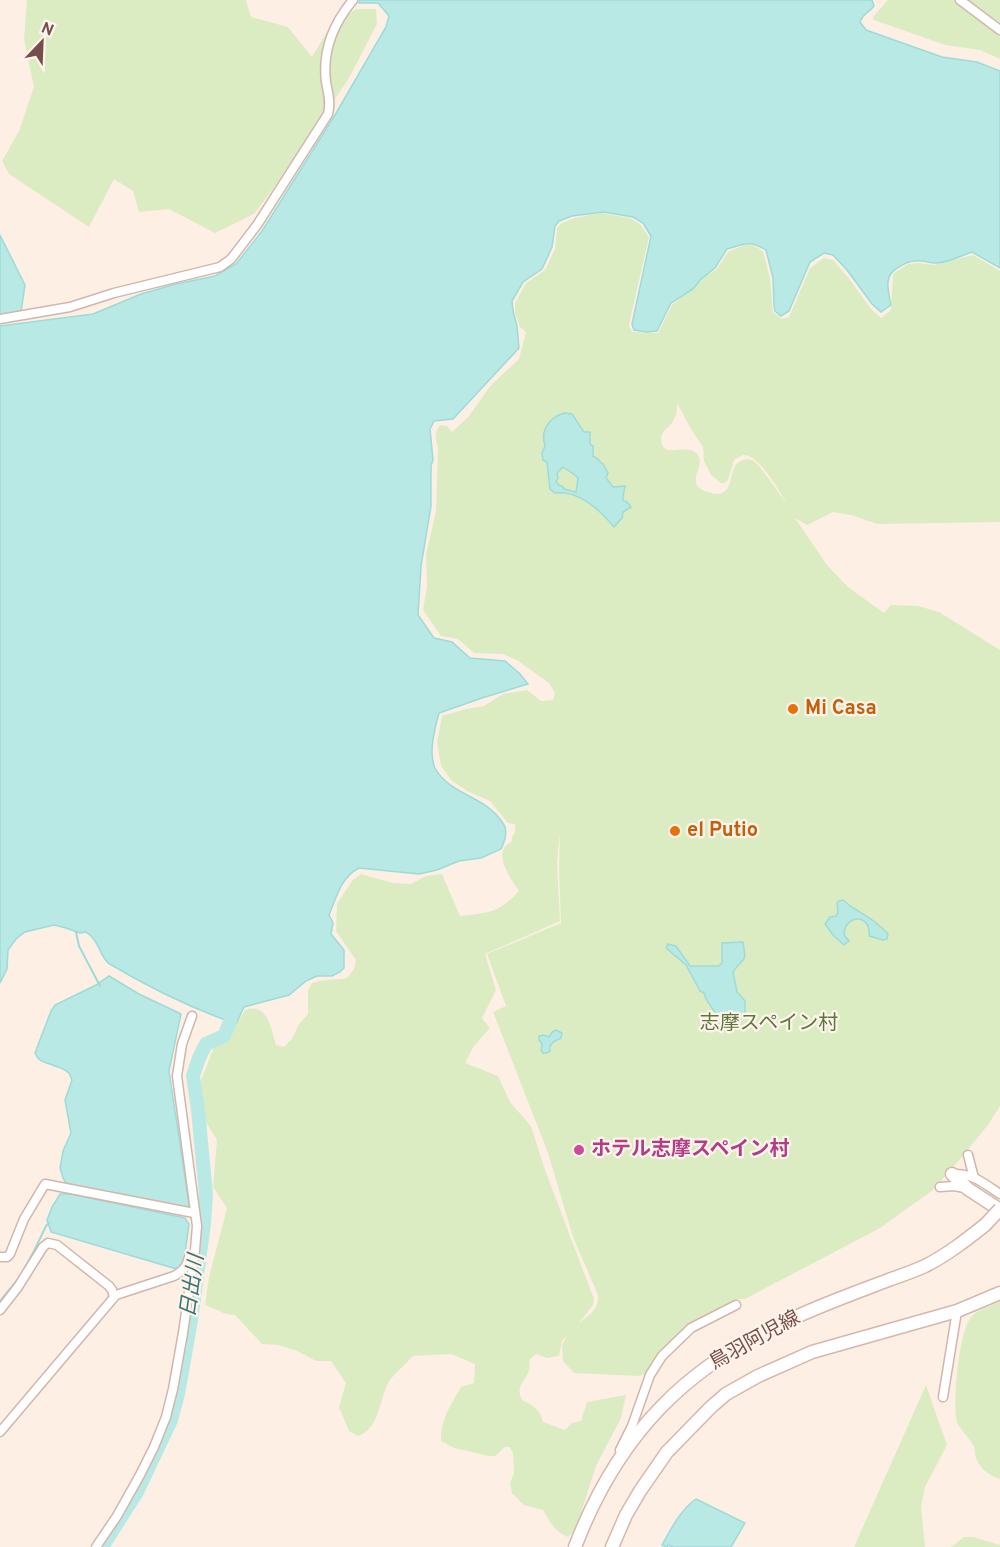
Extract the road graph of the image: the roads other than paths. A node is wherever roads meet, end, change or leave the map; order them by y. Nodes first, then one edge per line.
1 (353, 0) edge
2 (960, 0) edge
3 (1000, 30) edge
4 (0, 319) edge
5 (192, 1016) dead end
6 (968, 1155) dead end
7 (952, 1174) dead end
8 (971, 1183) junction
9 (940, 1187) dead end
10 (1000, 1194) edge
11 (1000, 1210) edge
12 (194, 1213) junction
13 (0, 1257) edge
14 (1000, 1293) edge
15 (114, 1298) junction
16 (736, 1305) dead end
17 (0, 1310) edge
18 (957, 1311) junction
19 (943, 1397) dead end
20 (1, 1429) edge
21 (603, 1483) junction
22 (96, 1547) edge
23 (575, 1547) edge
24 (612, 1547) edge

1 - 4 street
2 - 3 street
5 - 12 street
6 - 8 street
7 - 8 main road
8 - 9 street
8 - 10 street
8 - 11 main road
11 - 21 main road, 鳥羽阿児線, bridge
12 - 13 street
12 - 15 street
12 - 22 street
14 - 18 main road
15 - 17 street
15 - 20 street
16 - 21 street
18 - 19 street
18 - 24 main road
21 - 23 main road, 鳥羽阿児線

